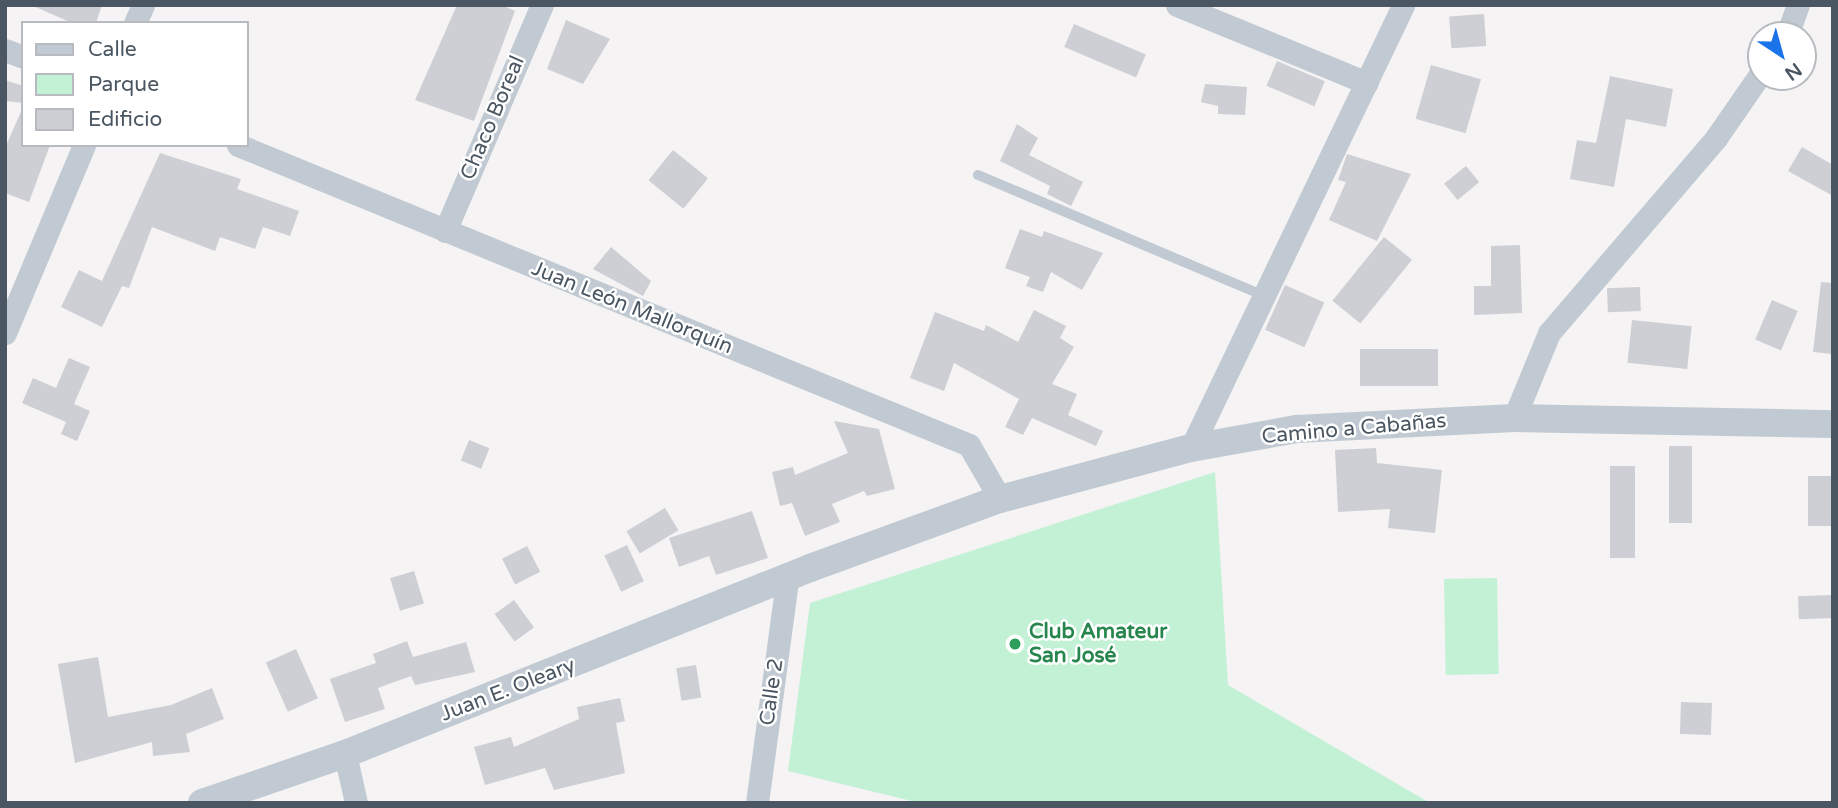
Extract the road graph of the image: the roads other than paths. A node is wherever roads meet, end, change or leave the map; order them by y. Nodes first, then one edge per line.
1 (542, 5) edge
2 (1177, 5) edge
3 (1403, 5) edge
4 (1367, 83) junction
5 (1749, 91) edge
6 (83, 147) edge
7 (243, 147) edge
8 (978, 175) dead end
9 (445, 231) junction
10 (1264, 296) junction
11 (5, 333) edge
12 (1514, 418) junction
13 (1833, 424) edge
14 (1191, 448) junction
15 (1000, 499) junction
16 (799, 574) junction
17 (345, 754) junction
18 (202, 803) edge
19 (356, 803) edge
20 (757, 803) edge

1 - 9 street, Chaco Boreal
2 - 4 street
3 - 4 street
4 - 10 street
5 - 12 street
6 - 11 street
7 - 9 street, Juan León Mallorquín
8 - 10 lane
9 - 15 street, Juan León Mallorquín
10 - 14 street
12 - 13 street, Camino a Cabañas
12 - 14 street, Camino a Cabañas
14 - 15 street, Camino a Cabañas
15 - 16 street, Camino a Cabañas
16 - 17 street, Juan E. Oleary
16 - 20 street, Calle 2
17 - 18 street, Juan E. Oleary
17 - 19 street

